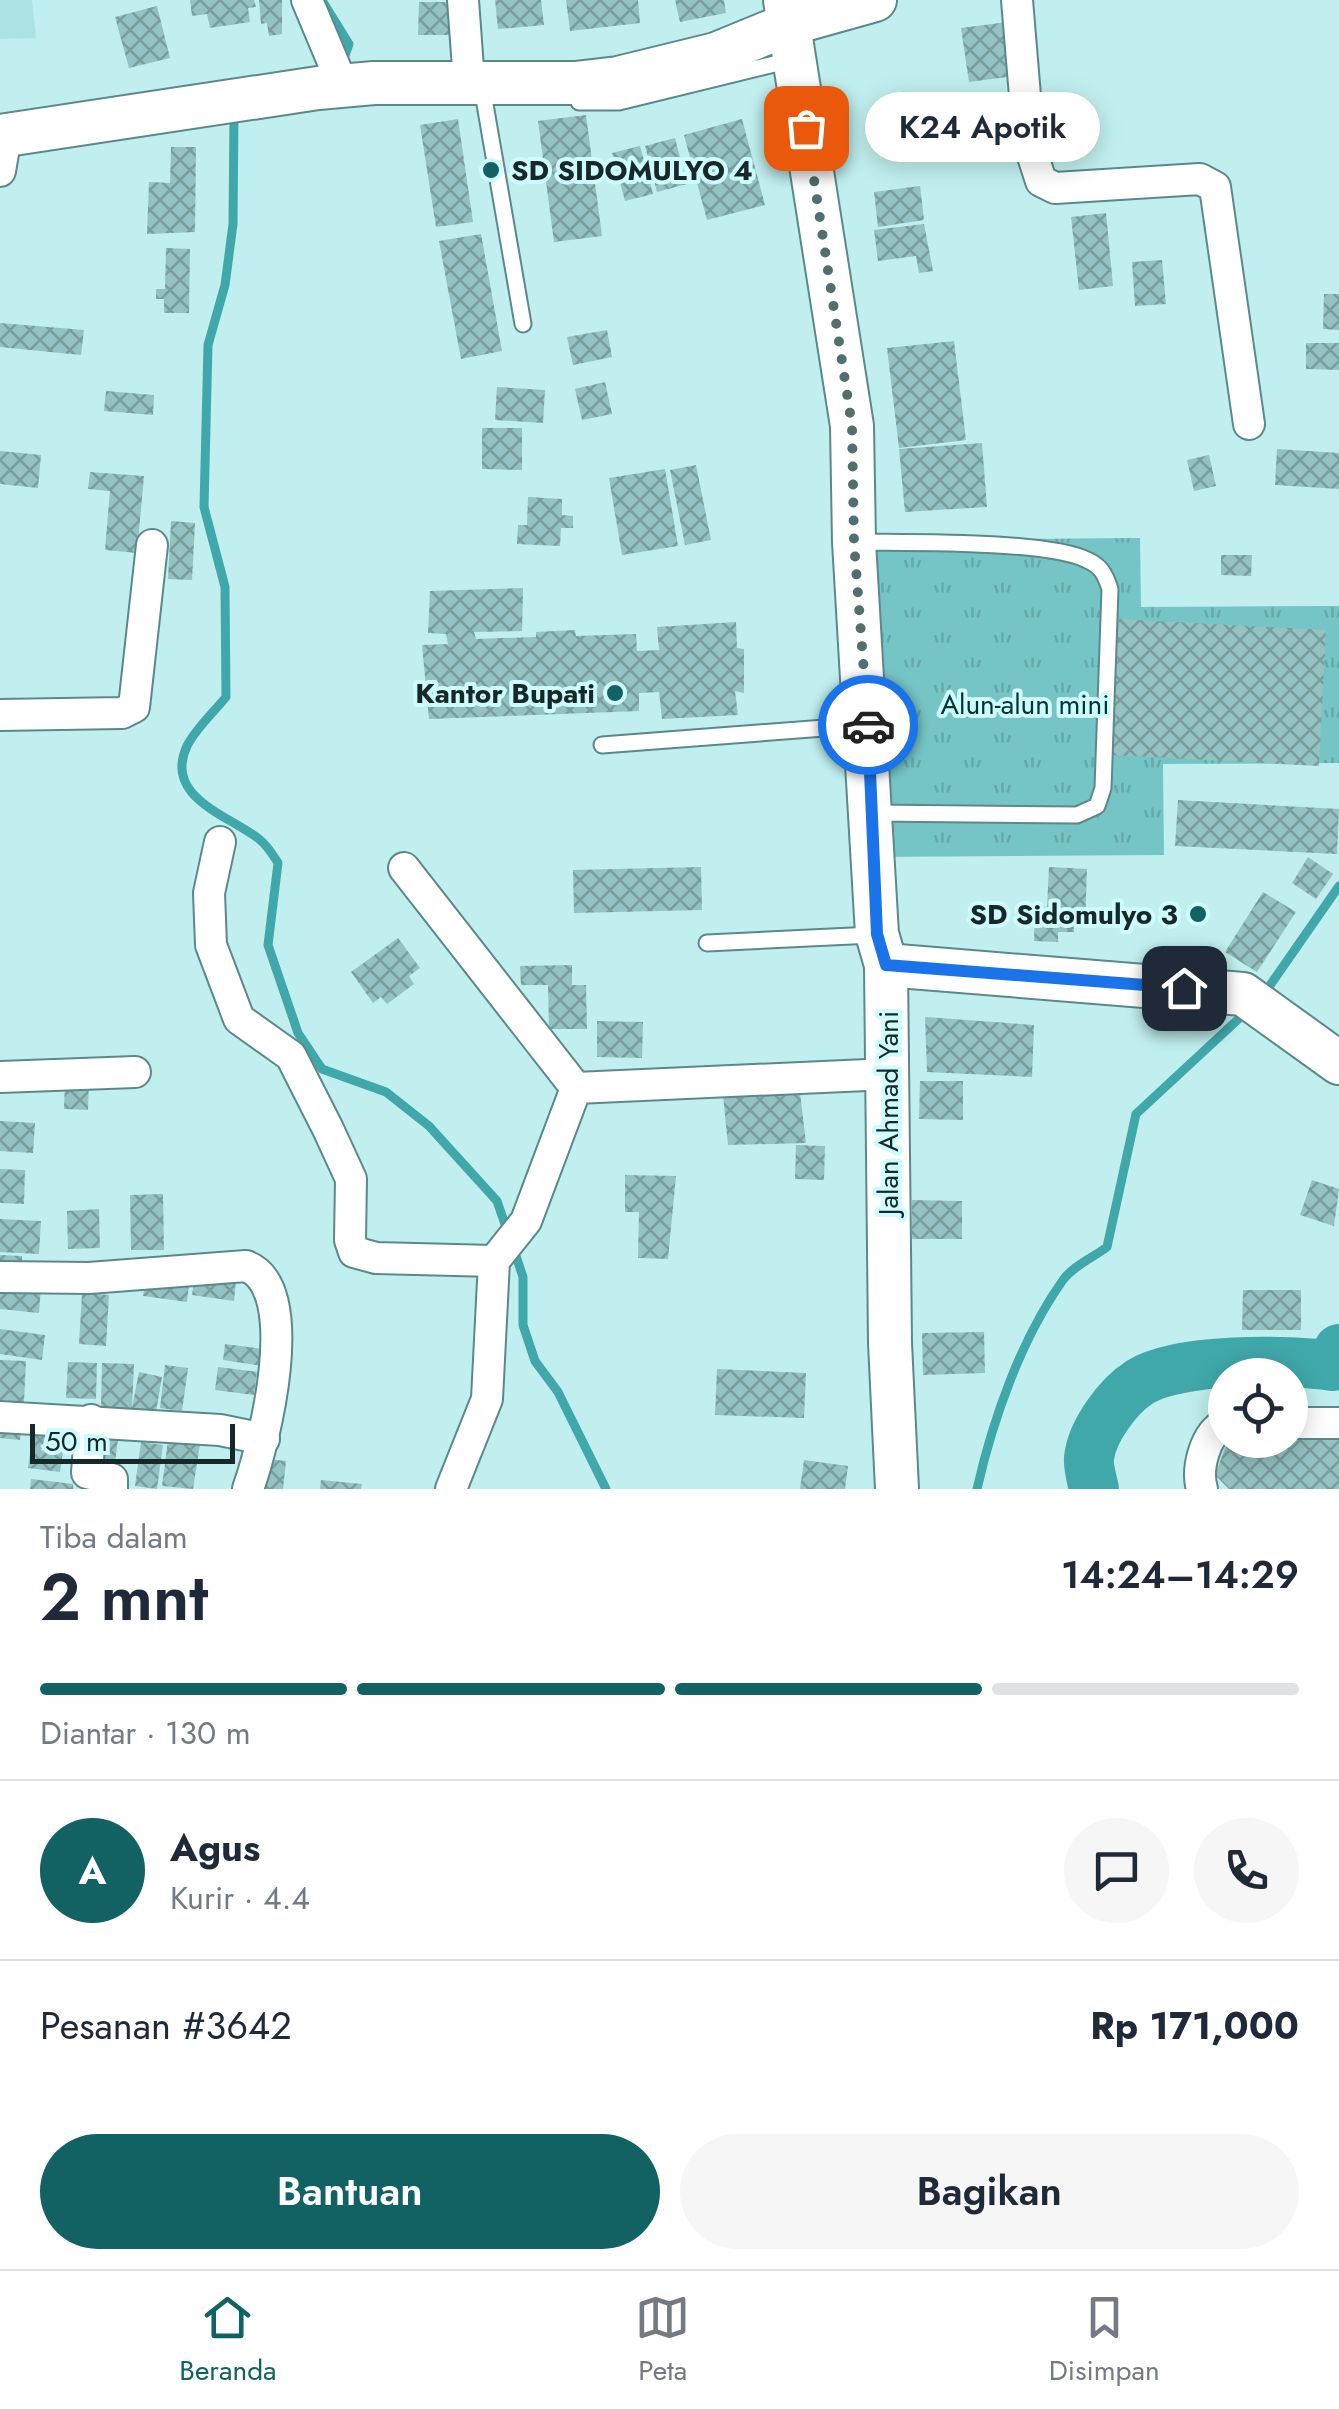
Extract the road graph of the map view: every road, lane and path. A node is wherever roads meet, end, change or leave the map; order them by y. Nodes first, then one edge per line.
1 (307, 0) edge
2 (463, 0) edge
3 (875, 0) edge
4 (1017, 0) edge
5 (790, 28) edge
6 (339, 77) junction
7 (484, 92) junction
8 (561, 102) dead end
9 (2, 148) edge
10 (523, 324) dead end
11 (1249, 424) dead end
12 (854, 542) junction
13 (152, 545) dead end
14 (0, 715) edge
15 (868, 724) junction
16 (602, 745) dead end
17 (869, 813) junction
18 (220, 842) dead end
19 (404, 868) dead end
20 (708, 943) dead end
21 (882, 949) junction
22 (1339, 1063) edge
23 (135, 1072) dead end
24 (890, 1074) junction
25 (0, 1076) edge
26 (576, 1088) junction
27 (494, 1262) junction
28 (0, 1277) edge
29 (0, 1418) edge
30 (91, 1420) junction
31 (1339, 1423) edge
32 (1308, 1424) edge
33 (264, 1440) junction
34 (1208, 1449) edge
35 (1200, 1480) edge
36 (112, 1489) edge
37 (248, 1489) edge
38 (451, 1489) edge
39 (897, 1489) edge

1 - 6 street
2 - 7 street
3 - 5 street
4 - 11 street
5 - 7 street
5 - 8 lane
5 - 12 street, Jalan Ahmad Yani
6 - 7 street
6 - 9 street
7 - 10 lane
12 - 15 street, Jalan Ahmad Yani
12 - 17 lane
13 - 14 street
15 - 16 lane
15 - 17 street, Jalan Ahmad Yani
17 - 21 street, Jalan Ahmad Yani
18 - 27 street
19 - 26 street
20 - 21 lane
21 - 22 street
21 - 24 street, Jalan Ahmad Yani
23 - 25 street
24 - 26 street
24 - 39 street, Jalan Ahmad Yani
26 - 27 street
27 - 38 street
28 - 33 street
29 - 30 street
30 - 33 street
30 - 36 street
31 - 32 street
33 - 37 street
34 - 35 street

